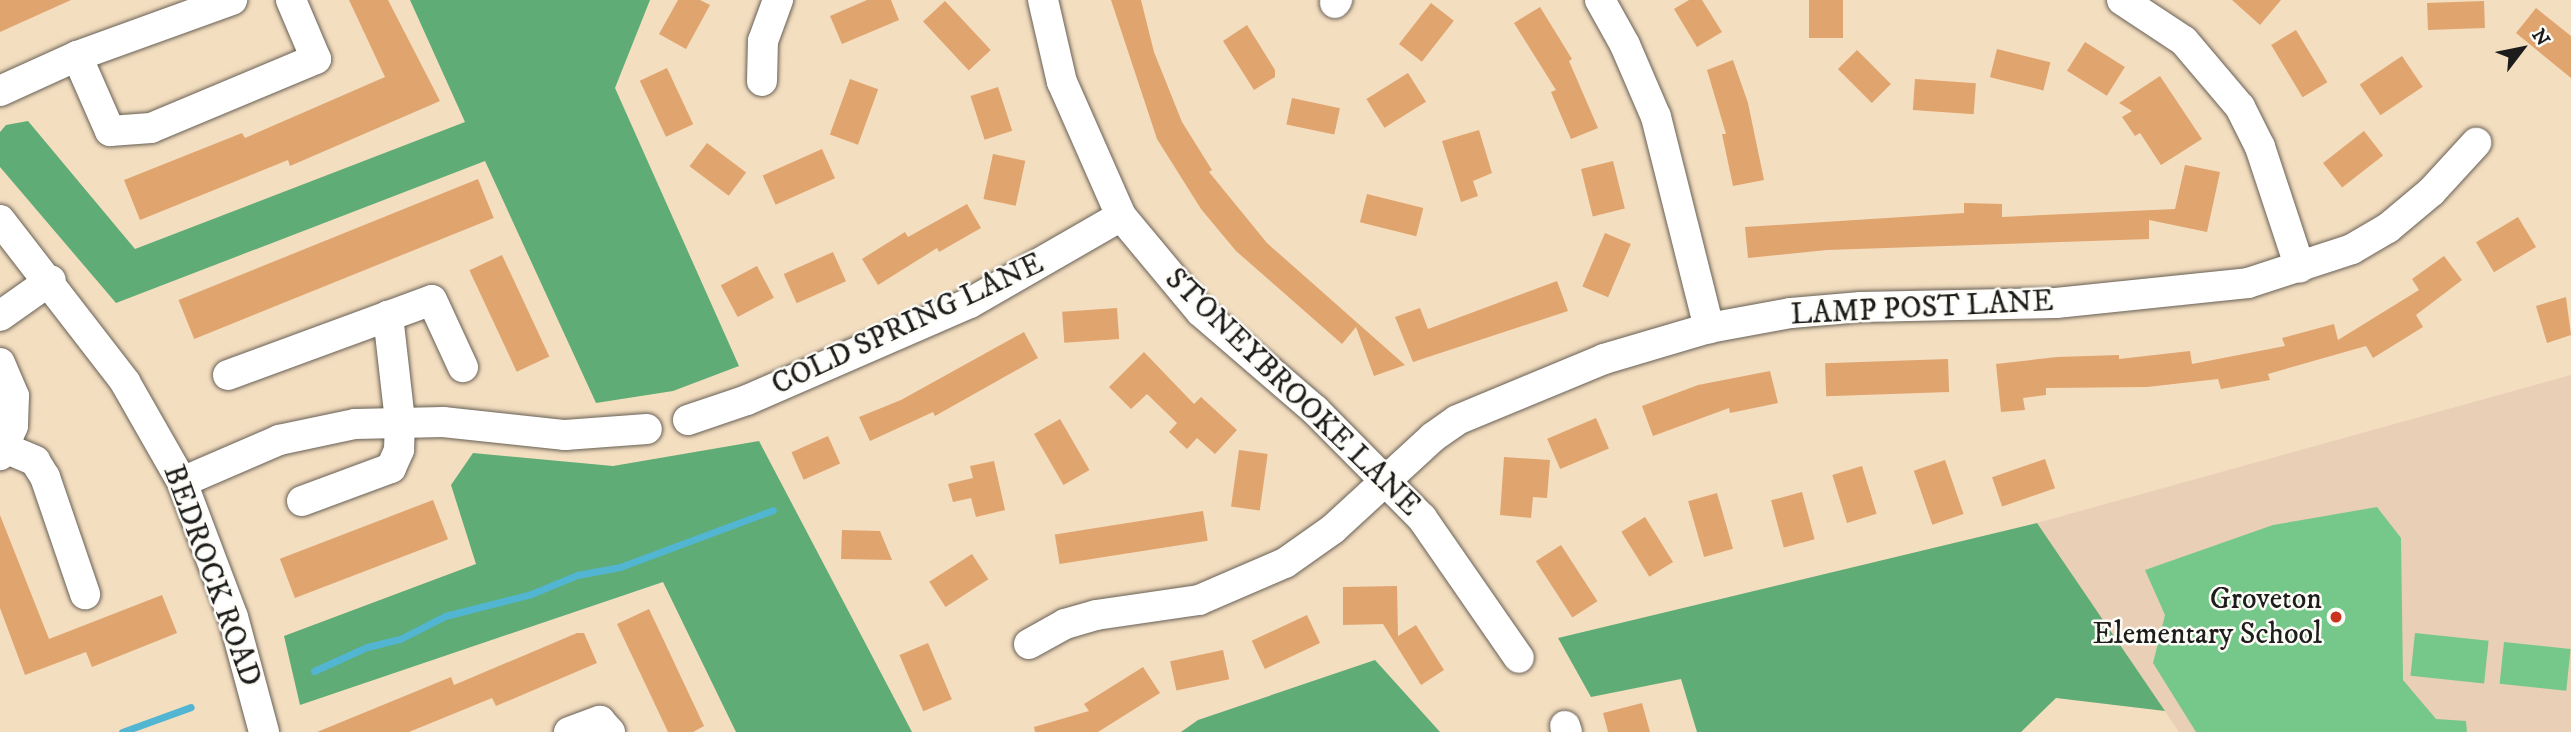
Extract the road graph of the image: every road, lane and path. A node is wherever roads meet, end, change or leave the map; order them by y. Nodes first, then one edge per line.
1 (232, 0) edge
2 (291, 0) edge
3 (778, 0) edge
4 (1043, 0) edge
5 (1600, 0) edge
6 (2122, 0) edge
7 (77, 56) junction
8 (762, 81) dead end
9 (0, 91) edge
10 (2476, 142) dead end
11 (1121, 216) junction
12 (0, 220) edge
13 (2300, 268) junction
14 (51, 280) junction
15 (0, 316) edge
16 (388, 316) junction
17 (1709, 328) junction
18 (0, 363) edge
19 (463, 367) dead end
20 (228, 375) dead end
21 (688, 420) dead end
22 (400, 421) junction
23 (647, 429) dead end
24 (3, 452) edge
25 (1387, 480) junction
26 (182, 482) junction
27 (302, 500) dead end
28 (85, 594) dead end
29 (1029, 643) dead end
30 (1519, 659) dead end
31 (264, 732) edge
32 (569, 732) edge
33 (610, 732) edge

1 - 7 street
2 - 7 street
3 - 8 street
4 - 11 street, STONEYBROOKE LANE
5 - 17 street
6 - 13 street
7 - 9 street
10 - 13 street, LAMP POST LANE
11 - 21 street, COLD SPRING LANE
11 - 25 street, STONEYBROOKE LANE
12 - 14 street, BEDROCK ROAD
13 - 17 street, LAMP POST LANE
14 - 15 street
14 - 26 street, BEDROCK ROAD
16 - 19 street
16 - 20 street
16 - 22 street
17 - 25 street, LAMP POST LANE
18 - 24 street
22 - 23 street
22 - 26 street
22 - 27 street
24 - 28 street
25 - 29 street, LAMP POST LANE
25 - 30 street, STONEYBROOKE LANE
26 - 31 street, BEDROCK ROAD
32 - 33 street

